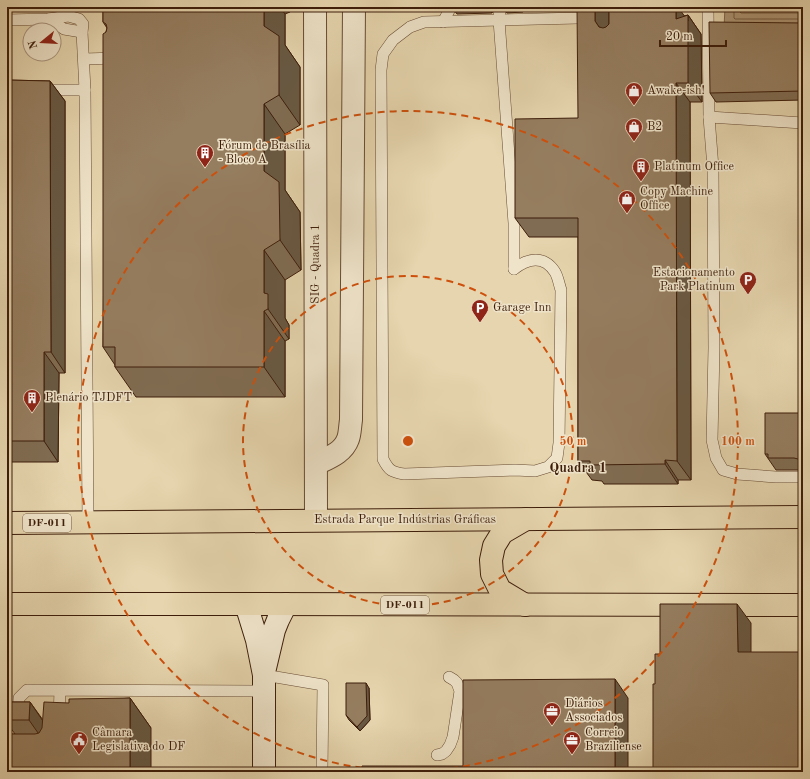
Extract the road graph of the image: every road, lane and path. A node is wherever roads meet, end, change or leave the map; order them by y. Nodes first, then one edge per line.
1 (315, 7) edge
2 (354, 7) edge
3 (451, 7) edge
4 (500, 7) edge
5 (708, 7) edge
6 (578, 18) edge
7 (7, 20) edge
8 (499, 20) junction
9 (444, 22) junction
10 (121, 58) edge
11 (84, 59) junction
12 (30, 90) edge
13 (85, 90) junction
14 (709, 118) junction
15 (803, 123) edge
16 (316, 464) junction
17 (803, 477) edge
18 (803, 517) edge
19 (526, 519) junction
20 (316, 520) junction
21 (88, 522) junction
22 (7, 524) edge
23 (7, 604) edge
24 (246, 604) junction
25 (286, 604) junction
26 (525, 605) junction
27 (803, 605) edge
28 (449, 677) dead end
29 (264, 683) junction
30 (60, 690) junction
31 (59, 725) edge
32 (18, 730) edge
33 (437, 755) dead end
34 (264, 772) edge
35 (322, 772) edge

1 - 16 street, SIG - Quadra 1
2 - 16 street
3 - 9 lane
4 - 8 lane
5 - 14 lane
6 - 8 lane
7 - 11 lane
8 - 9 lane
8 - 9 lane
10 - 11 lane
11 - 13 lane
12 - 13 lane
13 - 21 lane
14 - 15 lane
14 - 17 lane
16 - 20 street, SIG - Quadra 1
18 - 19 main road, Estrada Parque Indústrias Gráficas / DF-011
19 - 20 main road, Estrada Parque Indústrias Gráficas / DF-011
19 - 26 main road
20 - 21 main road, Estrada Parque Indústrias Gráficas / DF-011
21 - 22 main road, Estrada Parque Indústrias Gráficas / DF-011
23 - 24 main road, DF-011
24 - 25 main road, DF-011
24 - 29 street
25 - 26 main road, DF-011
25 - 29 street
26 - 27 main road, DF-011
28 - 33 lane
29 - 30 lane
29 - 34 street
29 - 35 lane
30 - 31 lane
30 - 32 lane

